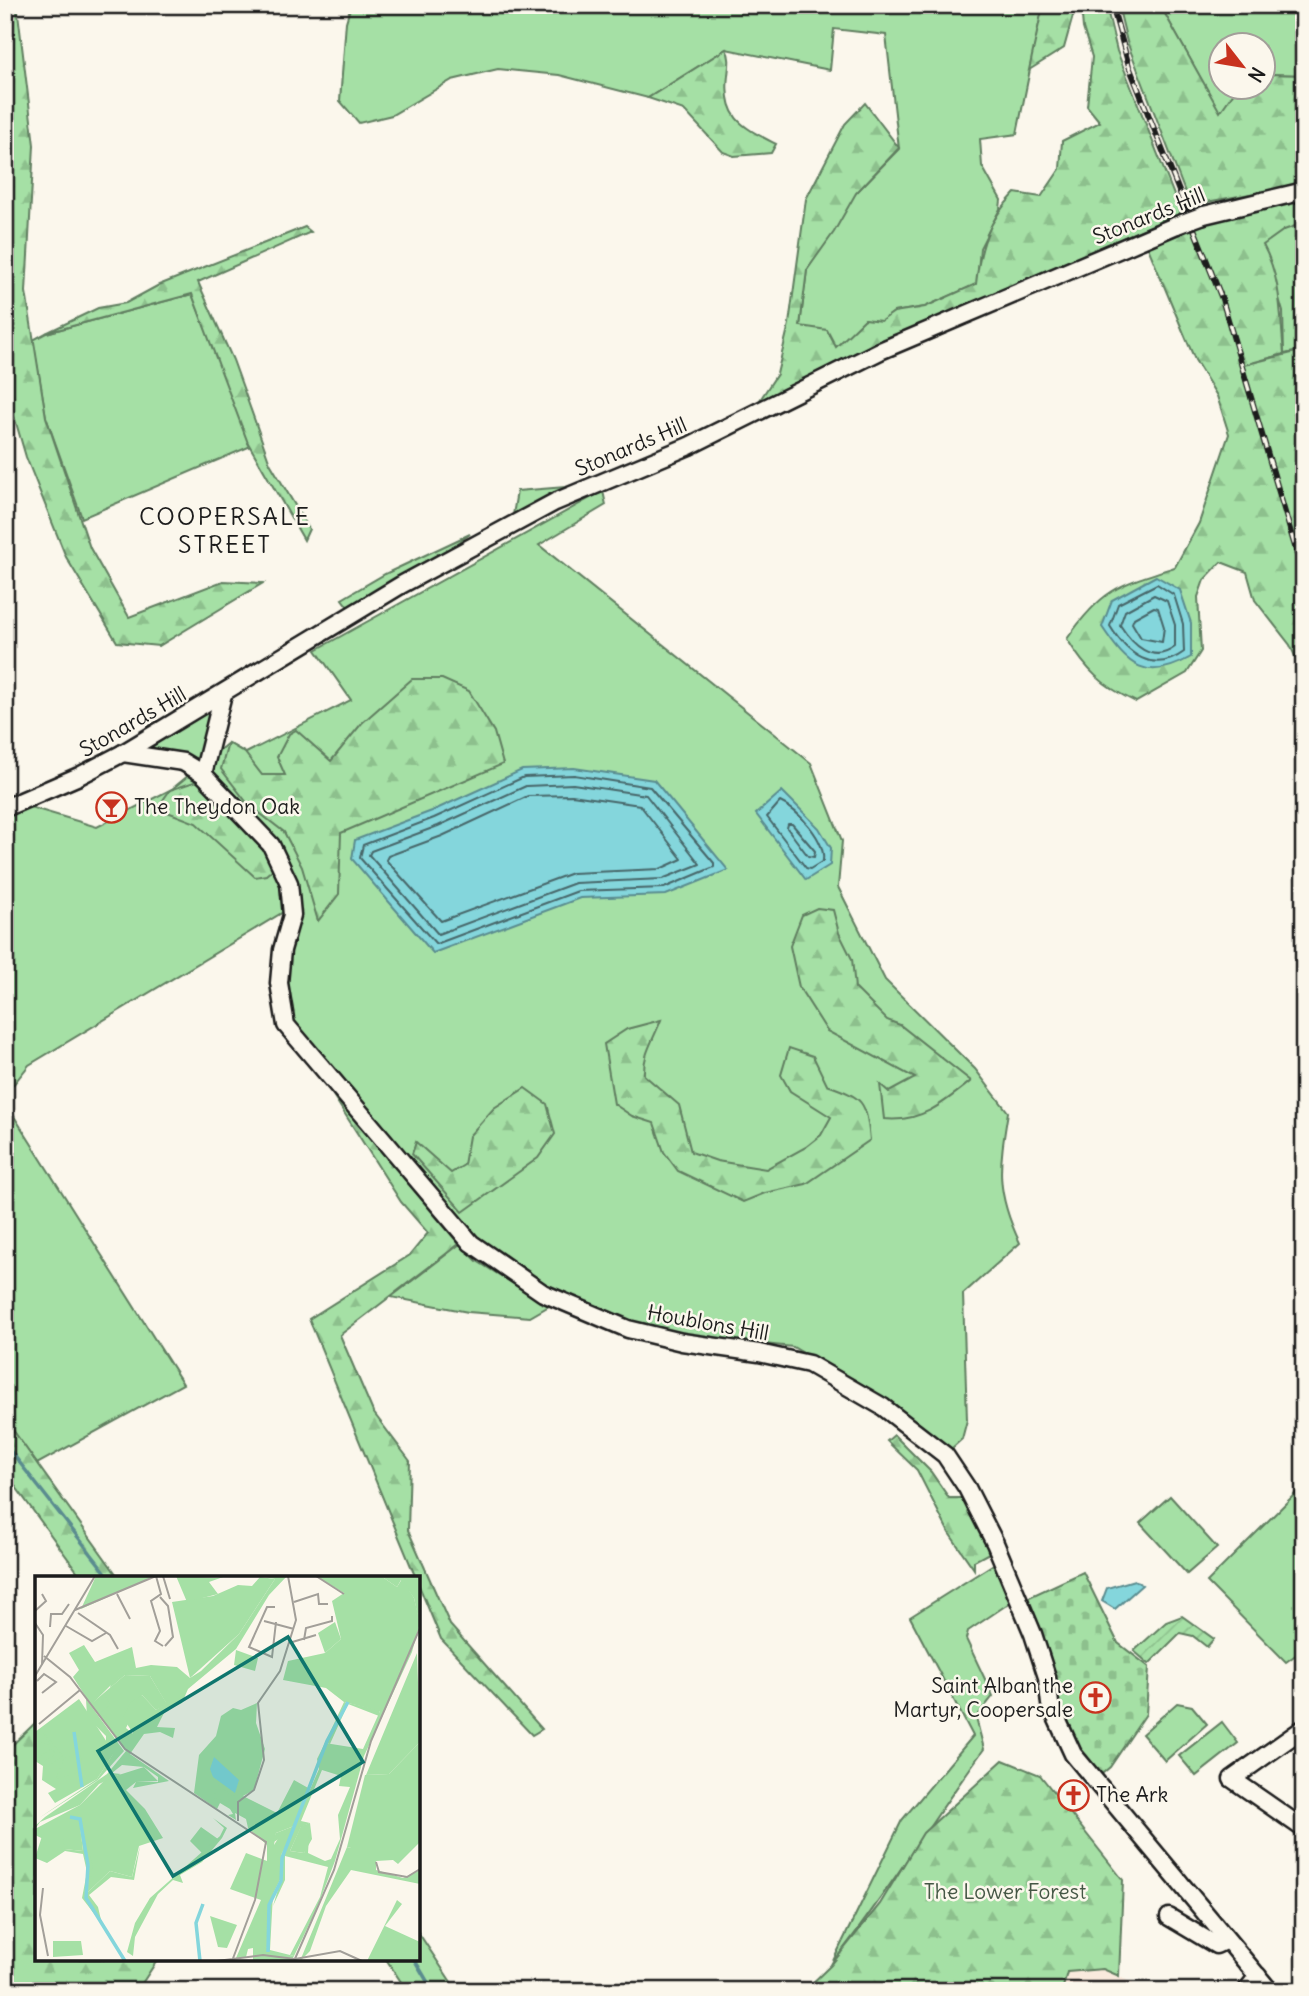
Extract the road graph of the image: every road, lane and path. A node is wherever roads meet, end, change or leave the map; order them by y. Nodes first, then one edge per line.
1 (1304, 191) edge
2 (223, 694) junction
3 (123, 754) junction
4 (203, 774) junction
5 (5, 808) edge
6 (1304, 1728) edge
7 (1304, 1829) edge
8 (1169, 1916) dead end
9 (1227, 1940) junction
10 (1258, 1976) junction
11 (1246, 1991) edge
12 (1270, 1991) edge

1 - 2 street, Stonards Hill, bridge
2 - 3 street, Stonards Hill
2 - 4 street
3 - 4 street, Houblons Hill
3 - 5 street, Stonards Hill
4 - 9 street, Houblons Hill
6 - 7 street
8 - 9 street
9 - 10 street, Houblons Hill
10 - 11 street
10 - 12 street, Houblons Hill

